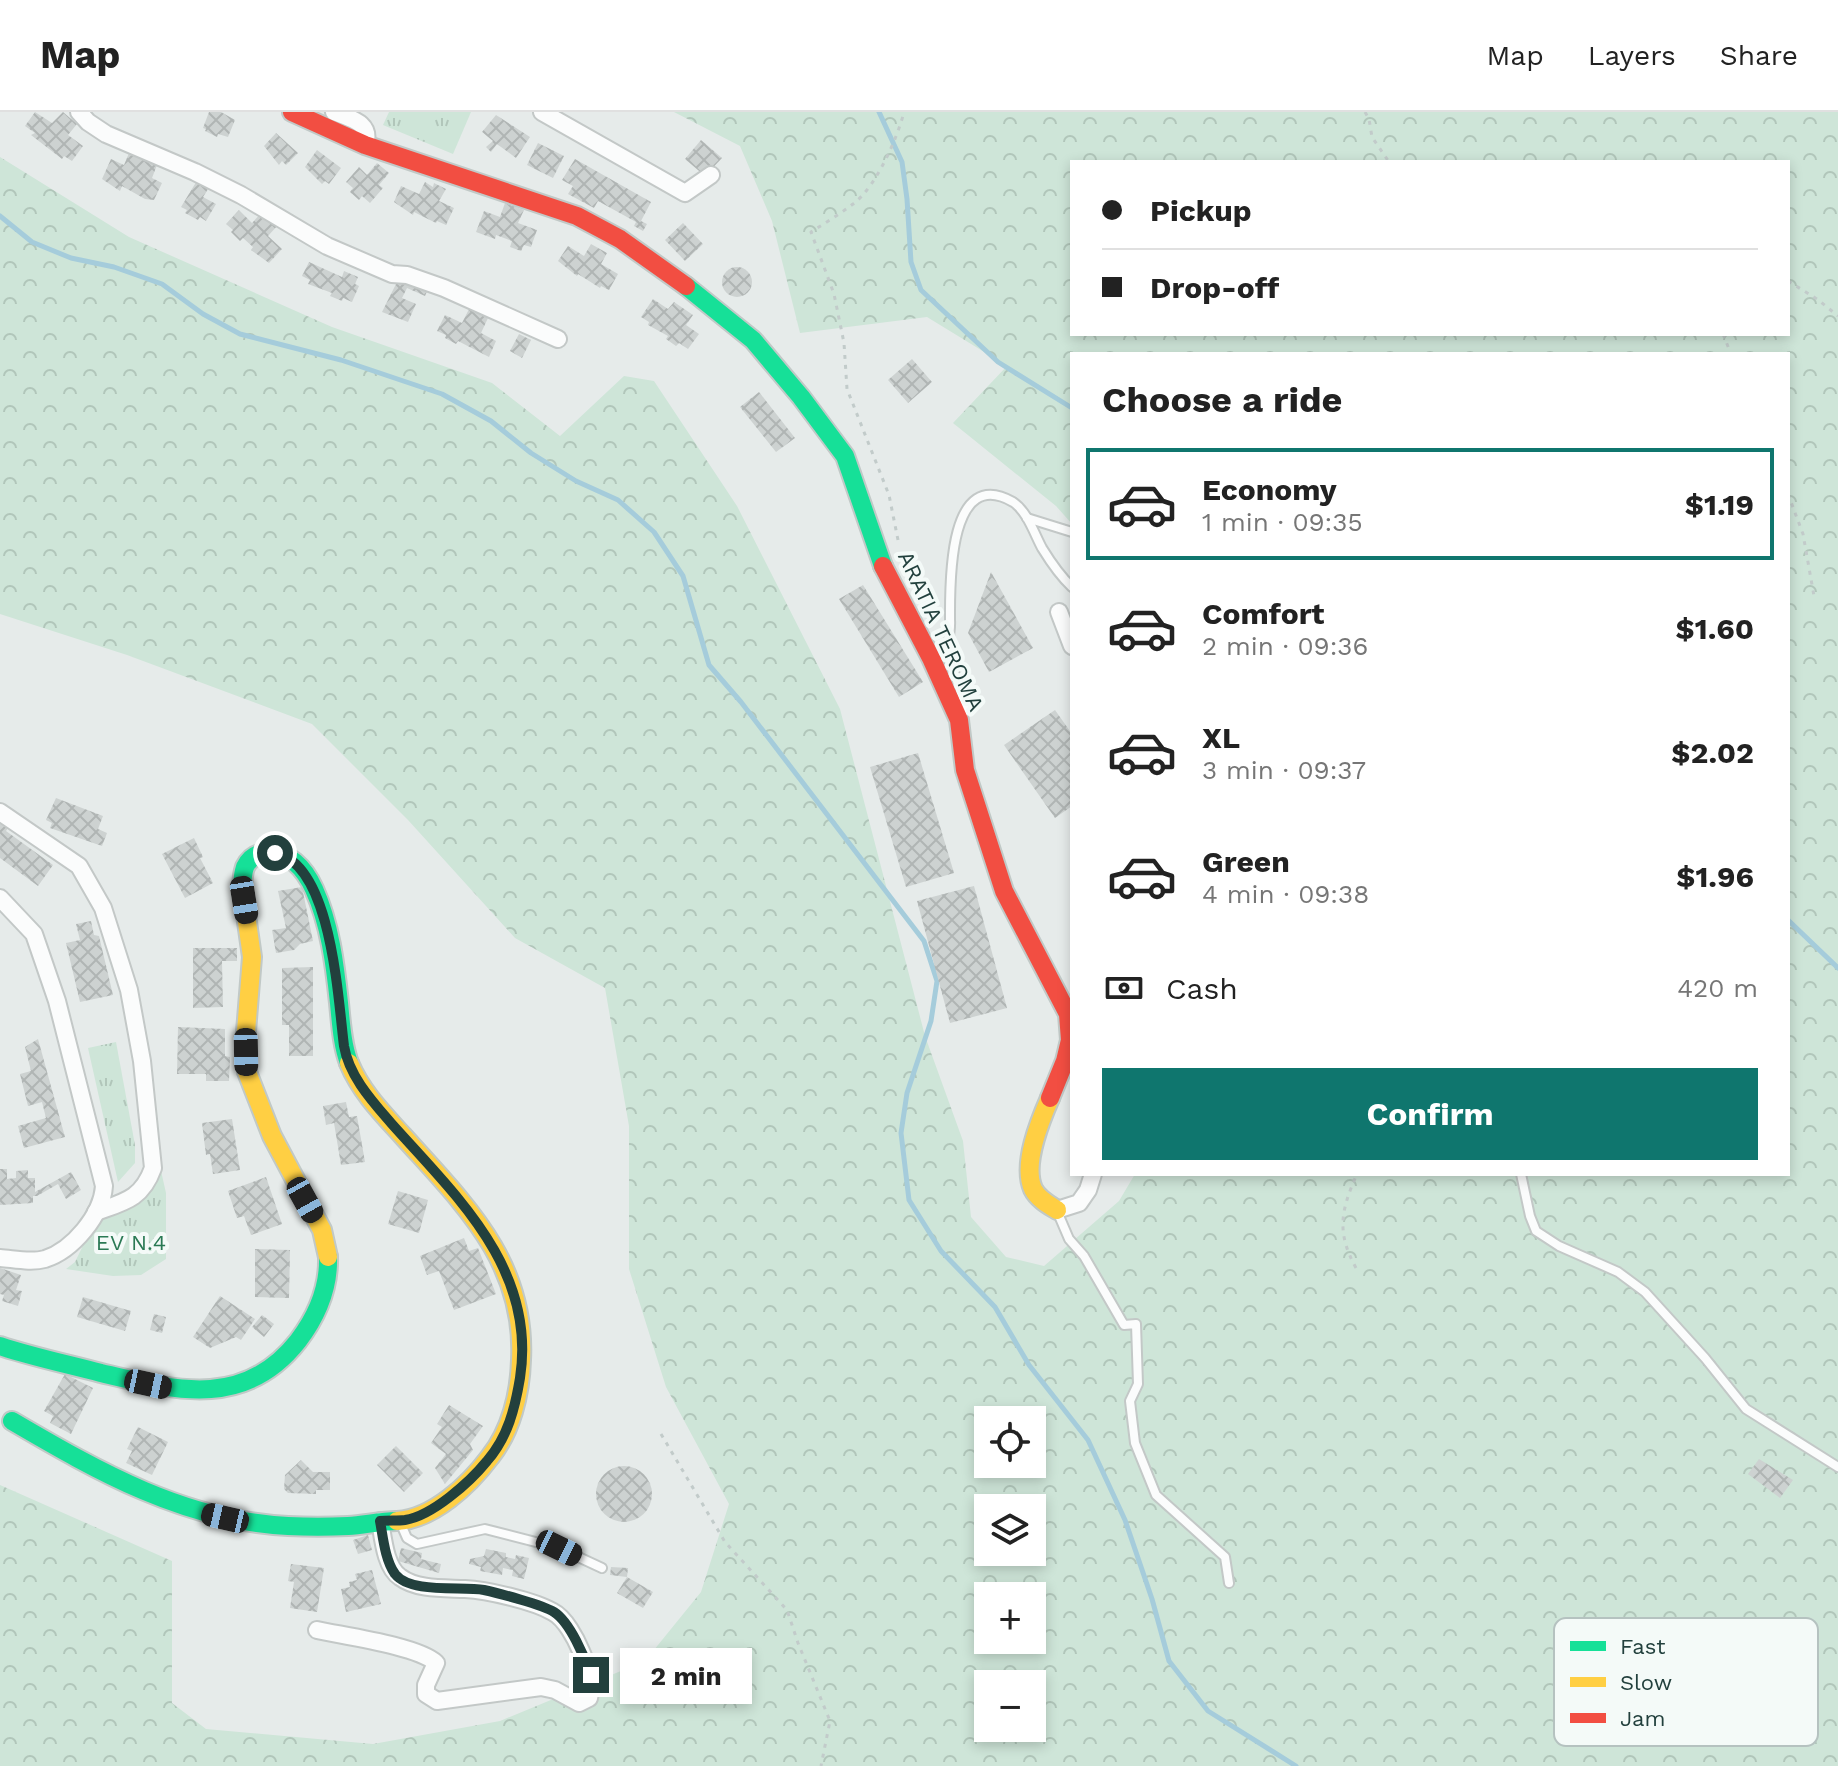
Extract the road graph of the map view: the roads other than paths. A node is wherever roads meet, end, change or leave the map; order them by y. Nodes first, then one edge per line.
1 (79, 112) edge
2 (292, 112) edge
3 (334, 112) edge
4 (542, 112) edge
5 (365, 145) junction
6 (711, 175) dead end
7 (558, 339) dead end
8 (1027, 518) junction
9 (1070, 531) edge
10 (1070, 584) edge
11 (1059, 612) dead end
12 (1070, 641) edge
13 (959, 720) junction
14 (0, 812) edge
15 (0, 898) edge
16 (1092, 1176) edge
17 (1521, 1176) edge
18 (1057, 1210) junction
19 (96, 1212) junction
20 (0, 1258) edge
21 (0, 1346) edge
22 (12, 1421) dead end
23 (1838, 1467) edge
24 (400, 1520) junction
25 (380, 1521) junction
26 (602, 1568) dead end
27 (1229, 1583) dead end
28 (317, 1630) dead end

1 - 7 street
2 - 5 street, ARATIA TEROMA
3 - 5 street
4 - 6 street
5 - 13 street, ARATIA TEROMA
8 - 9 lane
8 - 10 lane
8 - 13 lane
11 - 12 street
13 - 18 street, ARATIA TEROMA
14 - 19 street
15 - 19 street
16 - 18 street
17 - 23 lane
18 - 27 lane, ARATIA TEROMA
19 - 20 street
21 - 24 street
22 - 25 street
24 - 25 street
24 - 26 lane
25 - 28 street

